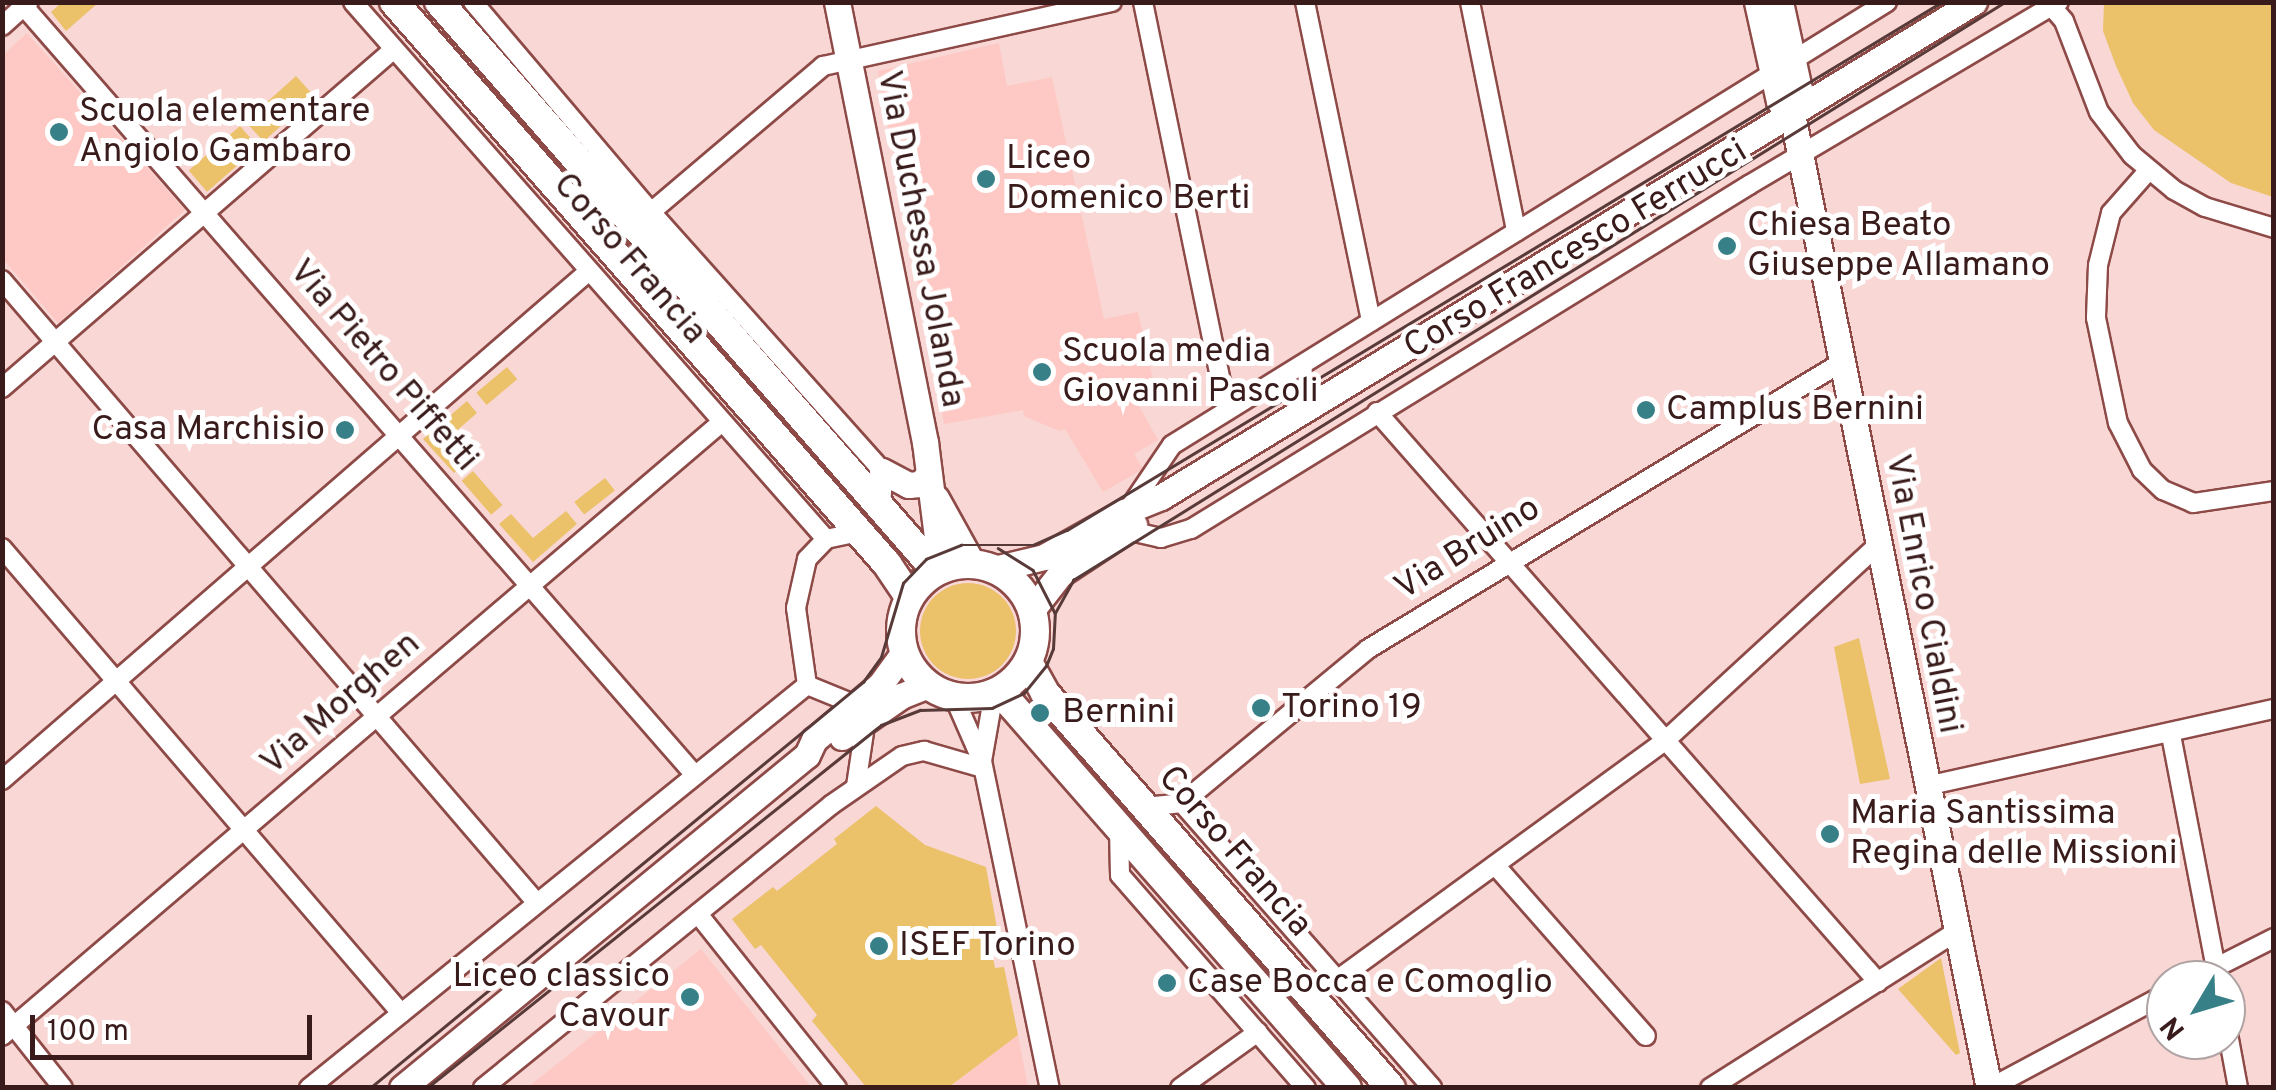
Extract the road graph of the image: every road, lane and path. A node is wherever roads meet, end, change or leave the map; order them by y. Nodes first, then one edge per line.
1 (354, 2) edge
2 (394, 2) edge
3 (438, 2) edge
4 (473, 2) edge
5 (837, 2) edge
6 (1112, 2) edge
7 (1143, 2) edge
8 (1305, 2) edge
9 (1470, 2) edge
10 (1757, 2) edge
11 (1780, 2) edge
12 (1887, 2) edge
13 (24, 4) edge
14 (1970, 4) edge
15 (2055, 5) edge
16 (2, 26) edge
17 (394, 49) junction
18 (848, 58) junction
19 (1782, 66) junction
20 (1792, 114) junction
21 (1800, 155) junction
22 (2148, 171) junction
23 (650, 212) junction
24 (208, 213) junction
25 (2274, 228) edge
26 (1516, 231) junction
27 (589, 271) junction
28 (2, 280) edge
29 (1371, 321) junction
30 (58, 344) junction
31 (1842, 362) junction
32 (2, 388) edge
33 (1227, 410) junction
34 (1377, 412) junction
35 (722, 422) junction
36 (398, 434) junction
37 (882, 471) junction
38 (930, 482) junction
39 (2274, 490) edge
40 (881, 506) junction
41 (1127, 520) junction
42 (860, 532) junction
43 (826, 539) junction
44 (1878, 545) junction
45 (2, 548) edge
46 (1508, 562) junction
47 (246, 565) junction
48 (983, 566) junction
49 (941, 569) junction
50 (530, 583) junction
51 (909, 597) junction
52 (1032, 610) junction
53 (904, 652) junction
54 (1028, 662) junction
55 (118, 679) junction
56 (806, 685) junction
57 (928, 685) junction
58 (994, 693) junction
59 (954, 697) junction
60 (2274, 709) edge
61 (861, 712) junction
62 (378, 715) junction
63 (2171, 734) junction
64 (1667, 739) junction
65 (982, 765) junction
66 (694, 774) junction
67 (2, 780) edge
68 (856, 786) junction
69 (1926, 786) junction
70 (1182, 803) junction
71 (1145, 807) junction
72 (1119, 828) junction
73 (244, 829) junction
74 (1495, 865) junction
75 (536, 902) junction
76 (698, 914) junction
77 (1957, 931) junction
78 (2274, 938) edge
79 (2214, 960) edge
80 (2239, 960) edge
81 (1337, 980) junction
82 (1878, 982) junction
83 (2146, 1005) edge
84 (401, 1012) junction
85 (7, 1024) edge
86 (1258, 1032) junction
87 (1646, 1036) dead end
88 (2233, 1060) edge
89 (63, 1088) edge
90 (308, 1088) edge
91 (402, 1088) edge
92 (483, 1088) edge
93 (837, 1088) edge
94 (1050, 1088) edge
95 (1180, 1088) edge
96 (1306, 1088) edge
97 (1347, 1088) edge
98 (1391, 1088) edge
99 (1432, 1088) edge
100 (1710, 1088) edge
101 (1989, 1088) edge
102 (2238, 1088) edge

1 - 17 street, Corso Francia
2 - 42 main road, Corso Francia
3 - 40 main road, Corso Francia
4 - 23 street, Corso Francia
5 - 18 main road, Via Duchessa Jolanda
6 - 18 street
7 - 33 street
8 - 29 street
9 - 26 street
10 - 19 main road
11 - 19 main road
12 - 19 street, Corso Francesco Ferrucci
13 - 16 street
13 - 24 street, Via Pietro Piffetti
14 - 20 main road, Corso Francesco Ferrucci
15 - 21 street, Corso Francesco Ferrucci
15 - 22 street
17 - 24 street
17 - 27 street, Corso Francia
18 - 23 street
18 - 38 main road, Via Duchessa Jolanda
19 - 20 main road, Via Enrico Cialdini
19 - 26 street, Corso Francesco Ferrucci
20 - 21 main road, Via Enrico Cialdini
20 - 41 main road, Corso Francesco Ferrucci
21 - 31 main road, Via Enrico Cialdini
21 - 34 street, Corso Francesco Ferrucci
22 - 25 street
22 - 39 street
23 - 37 street, Corso Francia
24 - 30 street
24 - 36 street, Via Pietro Piffetti
26 - 29 street, Corso Francesco Ferrucci
27 - 35 street, Corso Francia
27 - 36 street
28 - 30 street
29 - 33 street, Corso Francesco Ferrucci
30 - 32 street
30 - 47 street
31 - 44 main road, Via Enrico Cialdini
31 - 46 street, Via Bruino
33 - 41 street, Corso Francesco Ferrucci
34 - 41 street, Corso Francesco Ferrucci
34 - 46 street
35 - 43 street, Corso Francia
35 - 50 street, Via Morghen
36 - 47 street
36 - 50 street, Via Pietro Piffetti
37 - 38 main road
37 - 40 street
38 - 48 main road, Via Duchessa Jolanda
38 - 49 main road, Via Duchessa Jolanda
40 - 49 main road, Corso Francia
41 - 48 main road
41 - 52 main road
42 - 43 street
42 - 51 main road, Corso Francia
43 - 56 street
44 - 64 street
44 - 69 main road, Via Enrico Cialdini
45 - 55 street
46 - 64 street
46 - 70 street, Via Bruino
47 - 55 street
47 - 62 street
48 - 49 main road
48 - 52 main road
49 - 51 main road
50 - 62 street, Via Morghen
50 - 66 street, Via Pietro Piffetti
51 - 53 main road
52 - 54 main road
53 - 57 main road
53 - 61 main road
54 - 58 main road
54 - 71 main road, Corso Francia
55 - 67 street
55 - 73 street
56 - 61 street
56 - 66 street
57 - 59 main road
57 - 61 main road
58 - 59 main road
58 - 65 street
58 - 72 main road, Corso Francia
59 - 65 street
60 - 63 street
61 - 68 street
61 - 91 main road
62 - 73 street, Via Morghen
62 - 75 street
63 - 69 street
63 - 79 street
64 - 74 street
64 - 82 street
65 - 68 street
65 - 94 street
66 - 75 street
68 - 76 street
69 - 77 main road, Via Enrico Cialdini
70 - 71 street
70 - 81 street, Corso Francia
71 - 98 main road, Corso Francia
72 - 86 street, Corso Francia
72 - 97 main road, Corso Francia
73 - 84 street
73 - 85 street, Via Morghen
74 - 81 street
74 - 87 street
75 - 84 street
76 - 92 street
76 - 93 street
77 - 82 street
77 - 101 main road, Via Enrico Cialdini
78 - 80 street
81 - 99 street, Corso Francia
82 - 100 street
83 - 101 street
84 - 90 street
85 - 89 street
86 - 95 street
86 - 96 street, Corso Francia
88 - 102 street

